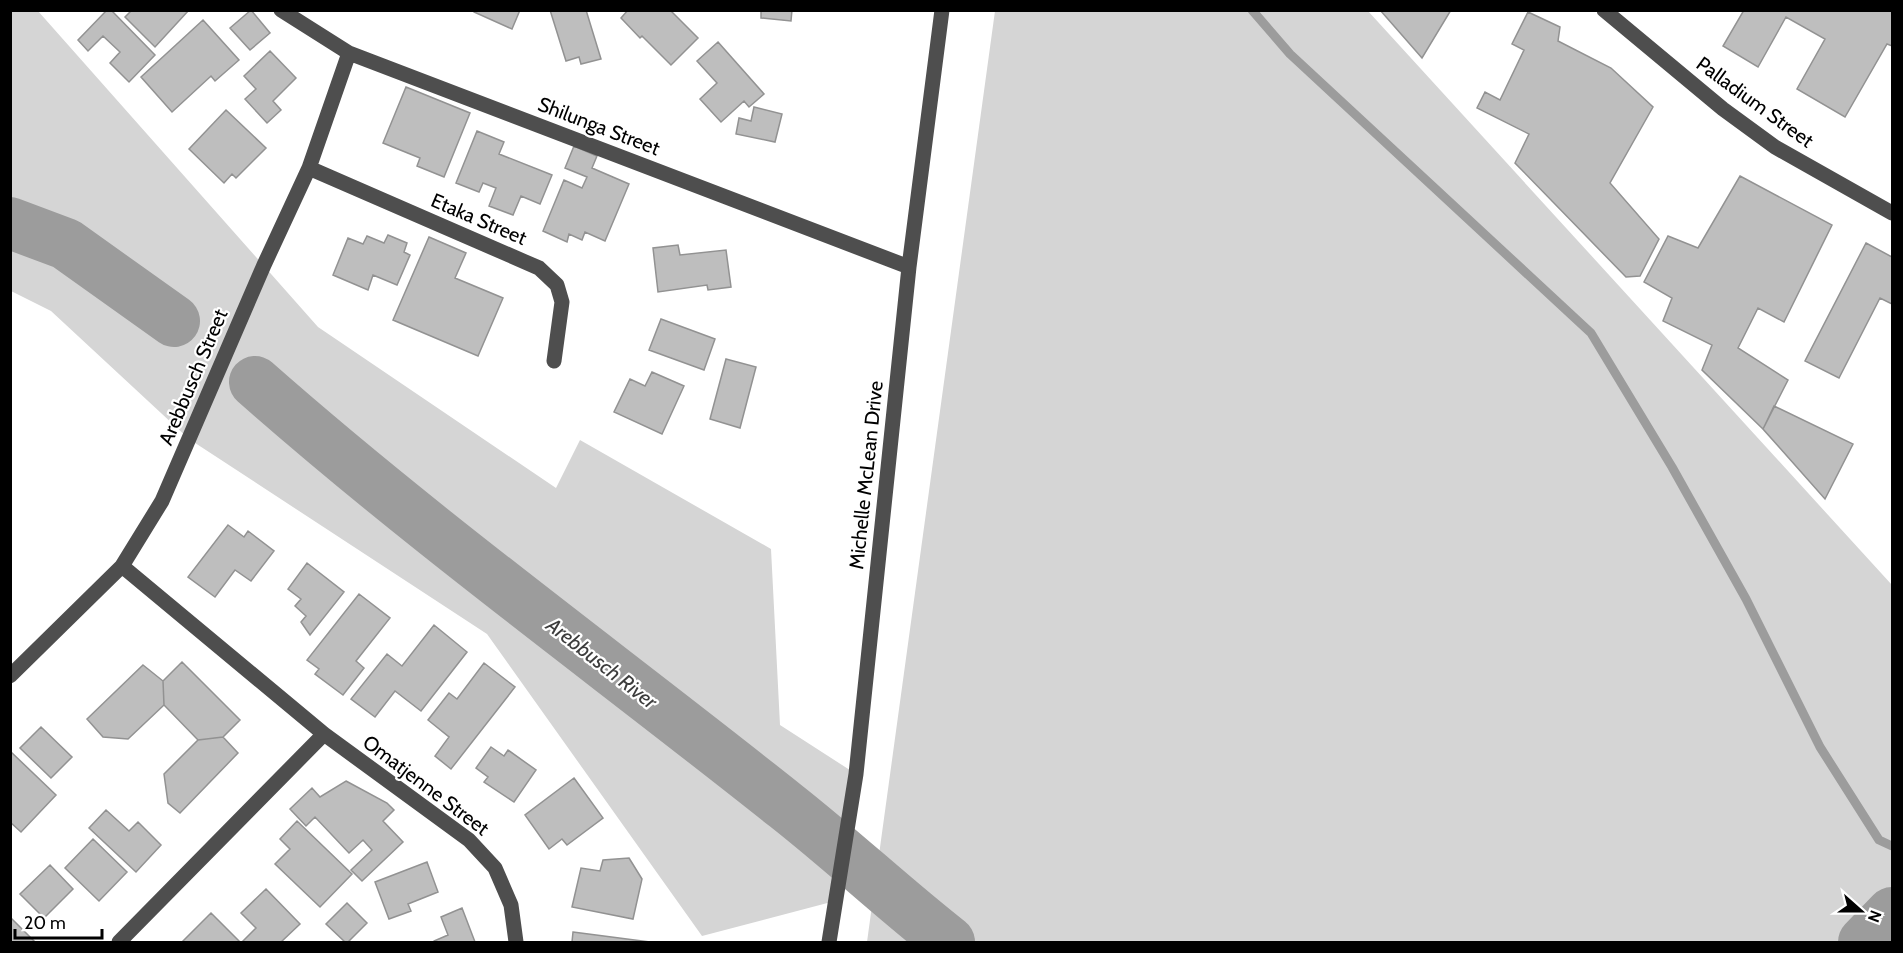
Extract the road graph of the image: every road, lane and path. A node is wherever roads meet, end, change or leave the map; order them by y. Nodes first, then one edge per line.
1 (281, 10) edge
2 (942, 10) edge
3 (1604, 10) edge
4 (349, 53) junction
5 (309, 168) junction
6 (1893, 213) edge
7 (909, 267) junction
8 (554, 361) dead end
9 (122, 566) junction
10 (11, 674) edge
11 (324, 734) junction
12 (119, 942) edge
13 (516, 942) edge
14 (829, 942) edge

1 - 4 street, Shilunga Street
2 - 7 street, Michelle McLean Drive
3 - 6 street, Palladium Street
4 - 5 street, Arebbusch Street
4 - 7 street, Shilunga Street
5 - 8 street, Etaka Street
5 - 9 street, Arebbusch Street
7 - 14 street, Michelle McLean Drive
9 - 10 street, Arebbusch Street
9 - 11 street, Omatjenne Street
11 - 12 street
11 - 13 street, Omatjenne Street

